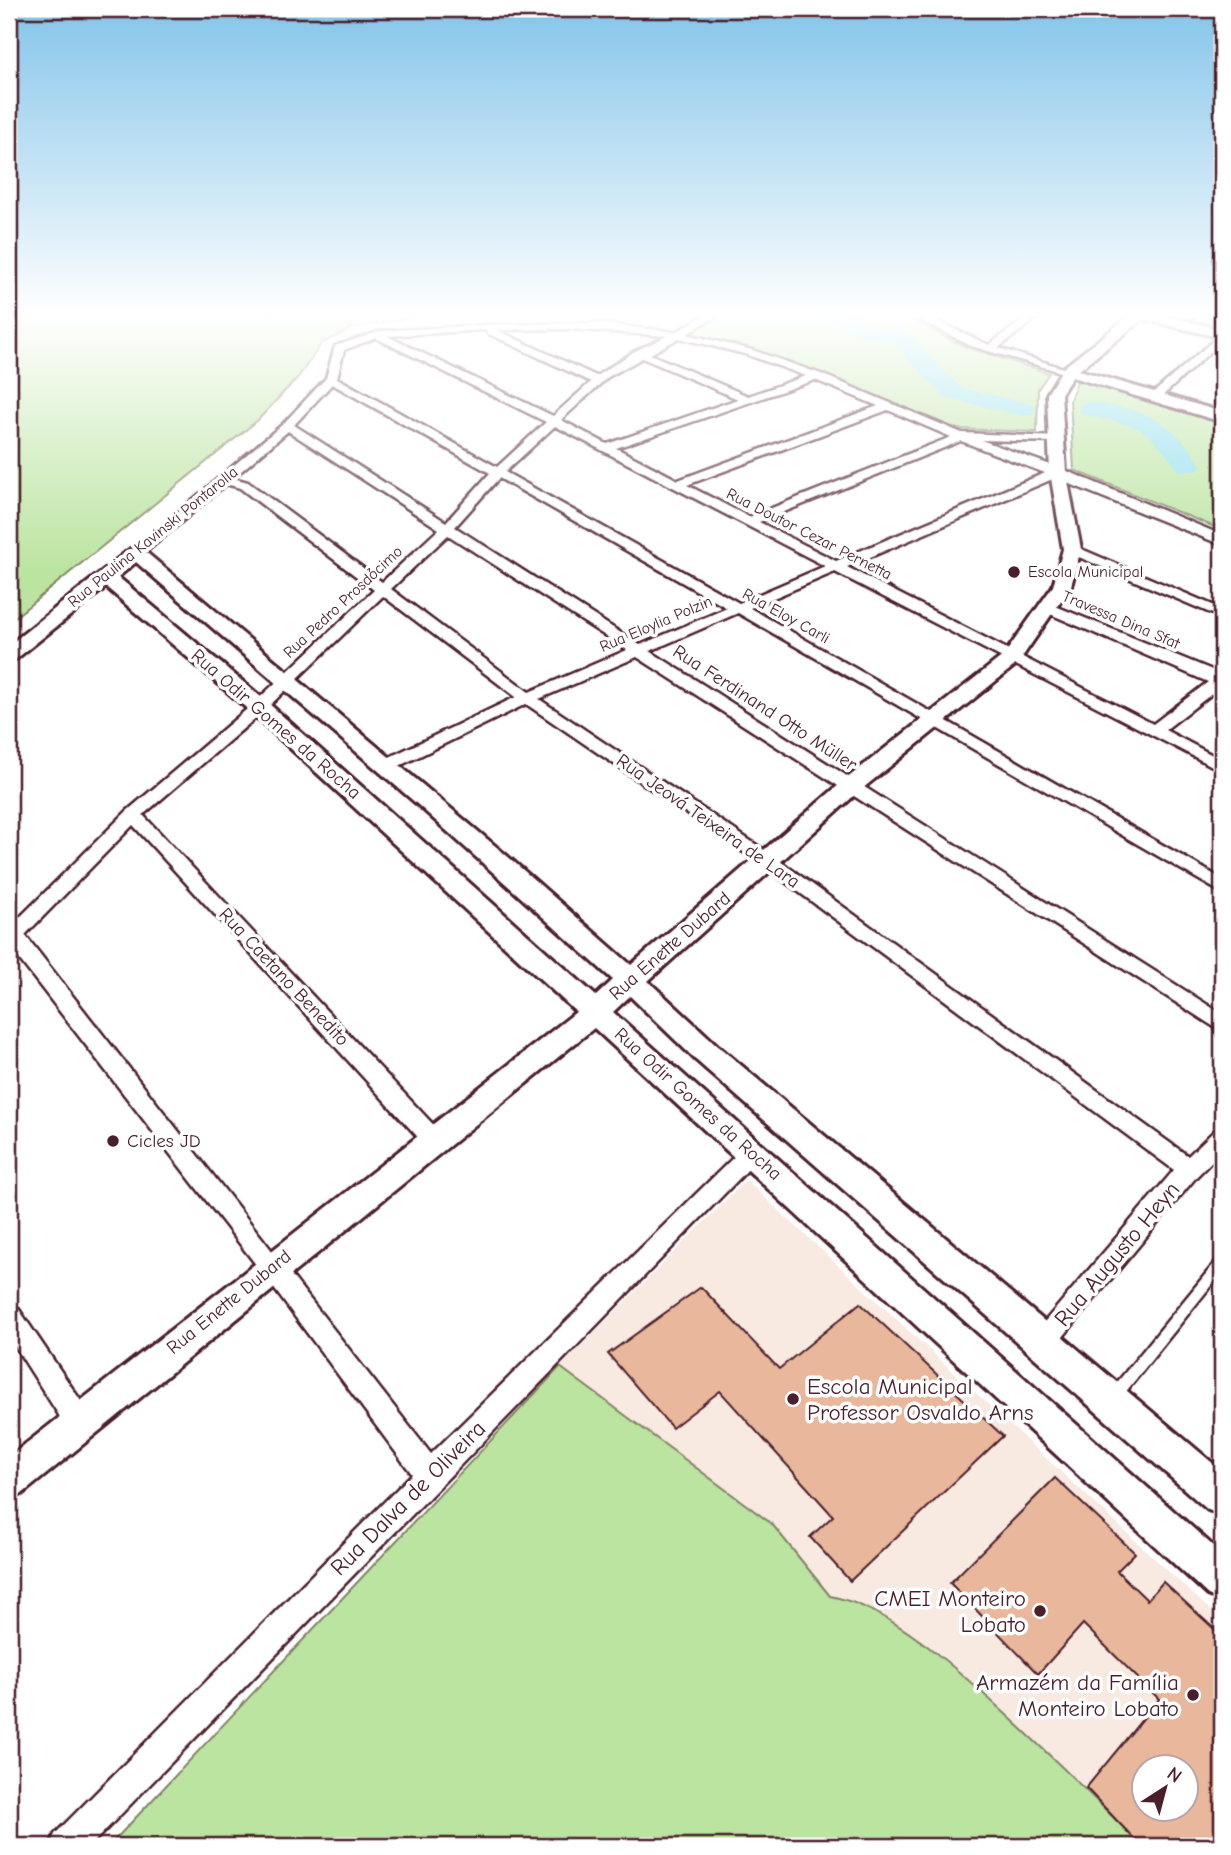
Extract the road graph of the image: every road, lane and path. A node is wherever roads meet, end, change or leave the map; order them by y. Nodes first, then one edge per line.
1 (312, 400) edge
2 (367, 400) edge
3 (510, 400) edge
4 (578, 400) edge
5 (740, 400) edge
6 (874, 400) edge
7 (1054, 400) edge
8 (1164, 400) edge
9 (889, 406) junction
10 (1222, 417) edge
11 (554, 421) junction
12 (287, 426) junction
13 (963, 436) junction
14 (1056, 439) junction
15 (606, 448) junction
16 (1058, 472) junction
17 (496, 474) junction
18 (224, 479) junction
19 (676, 485) junction
20 (748, 522) junction
21 (447, 528) junction
22 (1222, 540) edge
23 (1072, 549) junction
24 (136, 553) junction
25 (834, 567) junction
26 (106, 576) junction
27 (380, 590) junction
28 (737, 608) junction
29 (1048, 608) junction
30 (1222, 614) edge
31 (637, 651) junction
32 (9, 655) edge
33 (1012, 659) junction
34 (1221, 680) edge
35 (285, 681) junction
36 (527, 698) junction
37 (259, 707) junction
38 (936, 719) junction
39 (1155, 730) junction
40 (387, 765) junction
41 (1222, 766) edge
42 (849, 788) junction
43 (134, 815) junction
44 (768, 860) junction
45 (1222, 887) edge
46 (11, 937) edge
47 (631, 980) junction
48 (596, 1011) junction
49 (1222, 1024) edge
50 (1222, 1137) edge
51 (434, 1140) junction
52 (752, 1154) junction
53 (1189, 1170) junction
54 (1222, 1263) edge
55 (273, 1267) junction
56 (9, 1316) edge
57 (1042, 1342) junction
58 (1111, 1401) junction
59 (79, 1422) junction
60 (430, 1475) junction
61 (9, 1480) edge
62 (1222, 1496) edge
63 (1222, 1581) edge
64 (67, 1846) edge

1 - 12 street, Rua Paulina Kavinski Pontarolla
2 - 17 street, Rua Eloy Carli
3 - 11 street, Rua Doutor Cezar Pernetta
4 - 11 street, Rua Pedro Prosdócimo
5 - 15 street
6 - 9 street
7 - 14 street, Rua Enette Dubard
8 - 10 street
9 - 13 street
9 - 19 street
11 - 15 street, Rua Doutor Cezar Pernetta
11 - 17 street, Rua Pedro Prosdócimo
12 - 18 street, Rua Paulina Kavinski Pontarolla
12 - 21 street, Rua Ferdinand Otto Müller
13 - 14 street
13 - 16 street
13 - 20 street
14 - 16 street, Rua Enette Dubard
15 - 19 street, Rua Doutor Cezar Pernetta
16 - 22 street
16 - 23 street, Rua Enette Dubard
16 - 25 street, Rua Eloylia Polzin
17 - 21 street, Rua Pedro Prosdócimo
17 - 28 street, Rua Eloy Carli
18 - 24 street, Rua Paulina Kavinski Pontarolla
18 - 27 street, Rua Jeová Teixeira de Lara
19 - 20 street, Rua Doutor Cezar Pernetta
20 - 25 street, Rua Doutor Cezar Pernetta
21 - 27 street, Rua Pedro Prosdócimo
21 - 31 street, Rua Ferdinand Otto Müller
23 - 29 street, Rua Enette Dubard
23 - 30 street
24 - 26 street, Rua Paulina Kavinski Pontarolla
24 - 35 street, Rua Odir Gomes da Rocha
25 - 28 street, Rua Eloylia Polzin
25 - 33 street, Rua Doutor Cezar Pernetta
26 - 32 street, Rua Paulina Kavinski Pontarolla
26 - 37 street, Rua Odir Gomes da Rocha
27 - 35 street, Rua Pedro Prosdócimo
27 - 36 street, Rua Jeová Teixeira de Lara
28 - 31 street, Rua Eloylia Polzin
28 - 38 street, Rua Eloy Carli
29 - 33 street, Rua Enette Dubard
29 - 34 street, Travessa Dina Sfat
31 - 36 street, Rua Eloylia Polzin
31 - 42 street, Rua Ferdinand Otto Müller
33 - 38 street, Rua Enette Dubard
33 - 39 street, Rua Doutor Cezar Pernetta
34 - 39 street
35 - 37 street, Rua Pedro Prosdócimo
35 - 40 street, Rua Odir Gomes da Rocha
36 - 40 street, Rua Eloylia Polzin
36 - 44 street, Rua Jeová Teixeira de Lara
37 - 43 street, Rua Pedro Prosdócimo
37 - 48 street, Rua Odir Gomes da Rocha
38 - 42 street, Rua Enette Dubard
38 - 45 street, Rua Eloy Carli
39 - 41 street, Rua Doutor Cezar Pernetta
40 - 47 street, Rua Odir Gomes da Rocha
42 - 44 street, Rua Enette Dubard
42 - 49 street, Rua Ferdinand Otto Müller
43 - 46 street, Rua Pedro Prosdócimo
43 - 51 street, Rua Caetano Benedito
44 - 47 street, Rua Enette Dubard
44 - 53 street, Rua Jeová Teixeira de Lara
46 - 55 street
47 - 48 street, Rua Enette Dubard
47 - 57 street, Rua Odir Gomes da Rocha
48 - 51 street, Rua Enette Dubard
48 - 52 street, Rua Odir Gomes da Rocha
50 - 53 street, Rua Augusto Heyn
51 - 55 street, Rua Enette Dubard
52 - 60 street, Rua Dalva de Oliveira
52 - 63 street, Rua Odir Gomes da Rocha
53 - 57 street, Rua Augusto Heyn
54 - 58 lane
55 - 59 street, Rua Enette Dubard
55 - 60 street
56 - 59 street
57 - 58 street, Rua Odir Gomes da Rocha
58 - 62 street, Rua Odir Gomes da Rocha
59 - 61 street, Rua Enette Dubard
60 - 64 street, Rua Dalva de Oliveira

